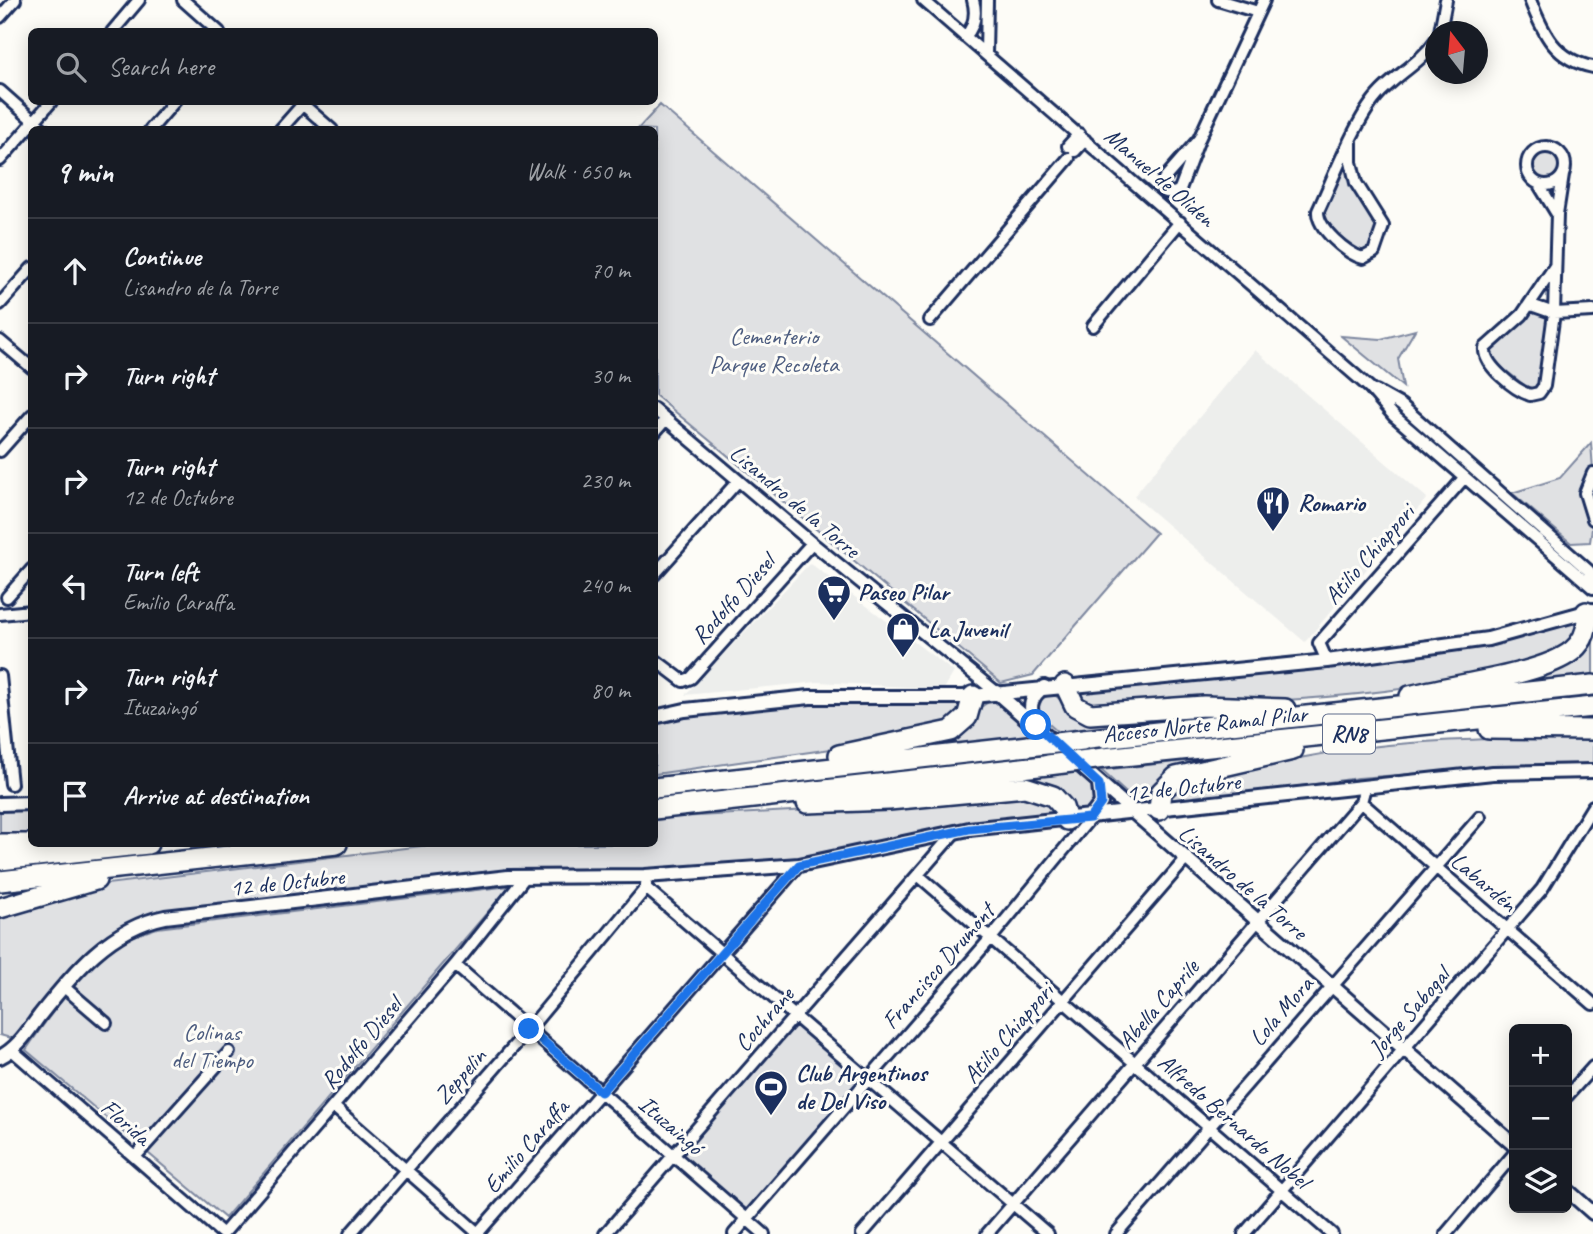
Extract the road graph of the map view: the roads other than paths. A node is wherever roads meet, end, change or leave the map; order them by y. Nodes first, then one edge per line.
1 (15, 0) edge
2 (139, 0) edge
3 (183, 0) edge
4 (923, 0) edge
5 (973, 0) edge
6 (987, 0) edge
7 (1218, 0) edge
8 (1264, 0) edge
9 (1446, 0) edge
10 (1530, 0) edge
11 (1258, 12) junction
12 (0, 17) edge
13 (1442, 21) edge
14 (115, 28) edge
15 (214, 28) edge
16 (965, 37) junction
17 (1425, 53) edge
18 (986, 54) junction
19 (1593, 67) edge
20 (0, 92) edge
21 (48, 105) edge
22 (171, 105) edge
23 (299, 105) edge
24 (303, 105) edge
25 (34, 121) junction
26 (30, 126) edge
27 (40, 126) edge
28 (153, 126) edge
29 (283, 126) edge
30 (327, 126) edge
31 (28, 128) edge
32 (1082, 137) junction
33 (1199, 139) junction
34 (1352, 142) junction
35 (0, 160) edge
36 (1563, 175) junction
37 (1538, 183) junction
38 (1557, 214) junction
39 (1180, 222) junction
40 (1555, 266) junction
41 (28, 272) edge
42 (0, 304) edge
43 (1531, 305) junction
44 (1593, 311) edge
45 (1554, 313) junction
46 (1579, 313) junction
47 (1593, 318) edge
48 (930, 320) dead end
49 (1093, 326) dead end
50 (0, 341) edge
51 (28, 365) edge
52 (1370, 388) junction
53 (658, 412) edge
54 (666, 419) junction
55 (28, 420) edge
56 (658, 428) edge
57 (0, 452) edge
58 (1593, 473) edge
59 (1464, 478) junction
60 (738, 481) junction
61 (1593, 519) edge
62 (812, 543) junction
63 (658, 571) edge
64 (28, 572) edge
65 (1593, 579) edge
66 (1593, 588) edge
67 (3, 594) edge
68 (28, 611) edge
69 (1590, 611) edge
70 (4, 614) edge
71 (1327, 661) junction
72 (658, 662) edge
73 (0, 676) edge
74 (1065, 685) junction
75 (1593, 685) edge
76 (1044, 687) junction
77 (996, 692) junction
78 (974, 696) junction
79 (1593, 706) edge
80 (1348, 712) junction
81 (658, 716) edge
82 (1036, 725) junction
83 (1387, 730) junction
84 (1593, 730) edge
85 (1593, 771) edge
86 (11, 783) dead end
87 (697, 783) junction
88 (1099, 784) junction
89 (658, 788) edge
90 (1365, 788) junction
91 (1361, 802) junction
92 (28, 803) edge
93 (711, 803) junction
94 (0, 804) edge
95 (1593, 806) edge
96 (658, 809) edge
97 (1159, 810) junction
98 (1132, 814) junction
99 (1480, 817) dead end
100 (1090, 818) junction
101 (1067, 820) junction
102 (955, 832) junction
103 (0, 844) edge
104 (28, 844) edge
105 (119, 847) edge
106 (310, 847) edge
107 (0, 860) edge
108 (1185, 860) junction
109 (149, 865) junction
110 (799, 865) junction
111 (1434, 867) junction
112 (918, 875) junction
113 (526, 876) junction
114 (0, 881) edge
115 (645, 882) junction
116 (0, 908) edge
117 (1257, 922) junction
118 (1507, 930) junction
119 (991, 938) junction
120 (723, 952) junction
121 (455, 965) junction
122 (1331, 986) junction
123 (64, 987) junction
124 (1063, 1001) junction
125 (1593, 1004) edge
126 (796, 1015) junction
127 (106, 1023) dead end
128 (529, 1029) junction
129 (0, 1043) edge
130 (1404, 1050) junction
131 (13, 1051) junction
132 (229, 1052) dead end
133 (0, 1057) edge
134 (1135, 1063) junction
135 (1593, 1067) edge
136 (869, 1079) junction
137 (1572, 1090) edge
138 (601, 1092) junction
139 (334, 1107) junction
140 (1209, 1127) junction
141 (1509, 1141) edge
142 (942, 1142) junction
143 (674, 1155) junction
144 (135, 1157) junction
145 (1509, 1160) edge
146 (406, 1170) junction
147 (1282, 1191) junction
148 (1572, 1195) edge
149 (1013, 1204) junction
150 (1593, 1213) edge
151 (747, 1219) junction
152 (223, 1234) edge
153 (351, 1234) edge
154 (478, 1234) edge
155 (605, 1234) edge
156 (734, 1234) edge
157 (764, 1234) edge
158 (862, 1234) edge
159 (987, 1234) edge
160 (1048, 1234) edge
161 (1116, 1234) edge
162 (1244, 1234) edge
163 (1332, 1234) edge
164 (1446, 1234) edge

1 - 12 street
2 - 14 street
3 - 15 street
4 - 16 street, Manuel de Oliden
5 - 16 street
6 - 18 street
7 - 11 street
8 - 11 street
9 - 13 street
10 - 19 street
11 - 33 street
16 - 18 street, Manuel de Oliden
17 - 34 street
18 - 32 street, Manuel de Oliden
20 - 25 street
21 - 25 street
22 - 28 street
23 - 29 street
24 - 30 street
25 - 26 street
25 - 27 street
31 - 35 street
32 - 39 street, Manuel de Oliden
32 - 48 street
33 - 33 street
34 - 34 street
36 - 37 street
36 - 37 street
36 - 38 street
37 - 38 street
38 - 40 street
39 - 49 street
39 - 52 street, Manuel de Oliden
40 - 43 street
40 - 45 street
41 - 42 street
43 - 45 street
43 - 45 street
44 - 46 street
45 - 46 street
46 - 47 street
50 - 51 street
52 - 59 street, Manuel de Oliden
52 - 65 street, Manuel de Oliden
53 - 54 street, Lisandro de la Torre
54 - 56 street
54 - 60 street, Lisandro de la Torre
55 - 57 street
58 - 61 street
59 - 66 street, Manuel de Oliden
59 - 71 street, Atilio Chiappori
60 - 62 street, Lisandro de la Torre
60 - 63 street
62 - 72 street, Rodolfo Diesel
62 - 77 street, Lisandro de la Torre
64 - 67 street
67 - 70 street
68 - 70 street
69 - 71 street
69 - 80 highway
71 - 74 street
73 - 86 street
74 - 76 street
74 - 80 highway
75 - 80 highway, Acceso Norte Ramal Pilar / RN8
76 - 77 street
76 - 82 street
77 - 78 street
77 - 82 street, Lisandro de la Torre
78 - 81 street
78 - 87 highway
79 - 83 highway, Acceso Norte Ramal Pilar / RN8
80 - 87 highway, Acceso Norte Ramal Pilar / RN8, bridge
82 - 88 street, Lisandro de la Torre
83 - 84 highway
83 - 93 highway, Acceso Norte Ramal Pilar / RN8, bridge
83 - 97 highway
85 - 90 street, 12 de Octubre
87 - 89 highway, Acceso Norte Ramal Pilar / RN8
88 - 98 street, Lisandro de la Torre
88 - 100 street
90 - 91 street
90 - 97 street, 12 de Octubre
91 - 111 street, Labardén
91 - 117 street, Abella Caprile
92 - 94 street
93 - 96 highway, Acceso Norte Ramal Pilar / RN8
93 - 101 highway
95 - 118 street, Jorge Sabogal
97 - 98 street, 12 de Octubre
98 - 100 street, 12 de Octubre
98 - 108 street, Lisandro de la Torre
99 - 111 street, Lola Mora
100 - 101 street, 12 de Octubre
100 - 119 street, Francisco Drumont
101 - 102 street, 12 de Octubre
102 - 110 street, 12 de Octubre
102 - 112 street, Cochrane
103 - 104 highway
105 - 107 highway
106 - 109 highway
108 - 117 street, Lisandro de la Torre
108 - 124 street, Atilio Chiappori
109 - 114 highway
109 - 116 highway
110 - 115 street, 12 de Octubre
110 - 120 street, Emilio Caraffa
111 - 118 street, Labardén
111 - 122 street, Lola Mora
112 - 119 street, Alfredo Bernardo Nobel
112 - 126 street, Cochrane
113 - 115 street, 12 de Octubre
113 - 121 street, Rodolfo Diesel
113 - 123 street, 12 de Octubre
115 - 120 street
115 - 128 street, Zeppelin
117 - 122 street, Lisandro de la Torre
117 - 134 street, Abella Caprile
118 - 125 street, Labardén
118 - 130 street, Jorge Sabogal
119 - 124 street, Alfredo Bernardo Nobel
119 - 136 street, Francisco Drumont
120 - 126 street
120 - 138 street, Emilio Caraffa
121 - 128 street, Ituzaingó
121 - 139 street, Rodolfo Diesel
122 - 130 street, Lisandro de la Torre
122 - 140 street, Lola Mora
123 - 127 street
123 - 131 street, 12 de Octubre
124 - 134 street, Alfredo Bernardo Nobel
124 - 142 street, Atilio Chiappori
126 - 136 street
126 - 143 street, Cochrane
128 - 138 street, Ituzaingó
128 - 146 street, Zeppelin
129 - 131 street, Florida
130 - 141 street, Lisandro de la Torre
130 - 147 street, Jorge Sabogal
131 - 133 street, 12 de Octubre
131 - 144 street, Florida
132 - 144 street
134 - 140 street, Alfredo Bernardo Nobel
134 - 149 street, Abella Caprile
135 - 137 street
136 - 142 street
136 - 151 street, Francisco Drumont
138 - 143 street, Ituzaingó
138 - 154 street, Emilio Caraffa
139 - 146 street
139 - 152 street, Rodolfo Diesel
140 - 147 street, Alfredo Bernardo Nobel
140 - 161 street, Lola Mora
142 - 149 street
142 - 158 street, Atilio Chiappori
143 - 151 street, Ituzaingó
143 - 155 street, Cochrane
144 - 152 street, Florida
145 - 164 street
146 - 153 street, Zeppelin
146 - 154 street
147 - 162 street, Jorge Sabogal
147 - 163 street, Alfredo Bernardo Nobel
148 - 150 street
149 - 159 street, Abella Caprile
149 - 160 street
151 - 156 street, Francisco Drumont
151 - 157 street, Ituzaingó

